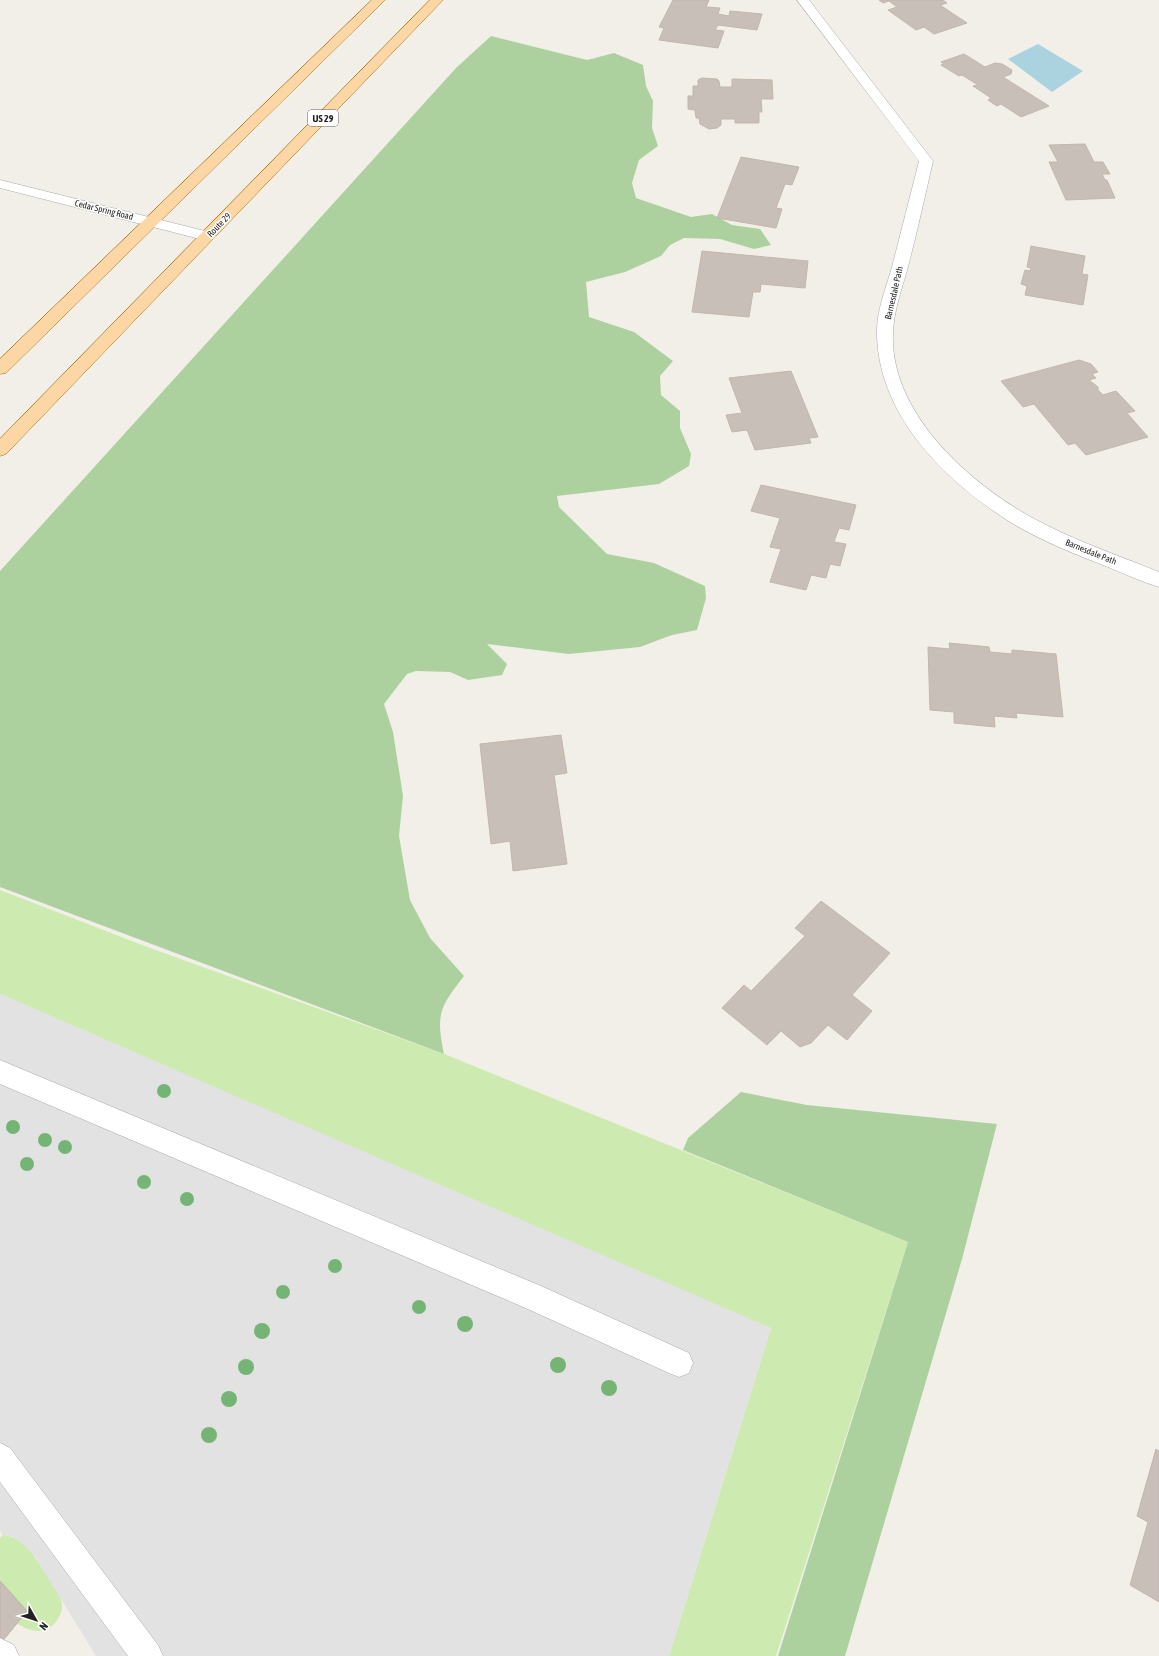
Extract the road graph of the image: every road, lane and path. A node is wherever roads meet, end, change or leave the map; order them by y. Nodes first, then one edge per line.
1 (379, 0) edge
2 (437, 0) edge
3 (802, 1) edge
4 (0, 184) edge
5 (152, 222) junction
6 (208, 236) junction
7 (0, 369) edge
8 (0, 450) edge
9 (1159, 580) edge
10 (0, 1072) edge
11 (678, 1363) dead end
12 (0, 1458) edge
13 (0, 1654) edge
14 (4, 1656) edge
15 (147, 1656) edge

1 - 5 main road
2 - 6 main road, Route 29 / US 29
3 - 9 street, Barnesdale Path
4 - 5 street, Cedar Spring Road
5 - 6 street, Cedar Spring Road
5 - 7 main road
6 - 8 main road, Route 29 / US 29
10 - 11 street
12 - 15 street
13 - 14 street

